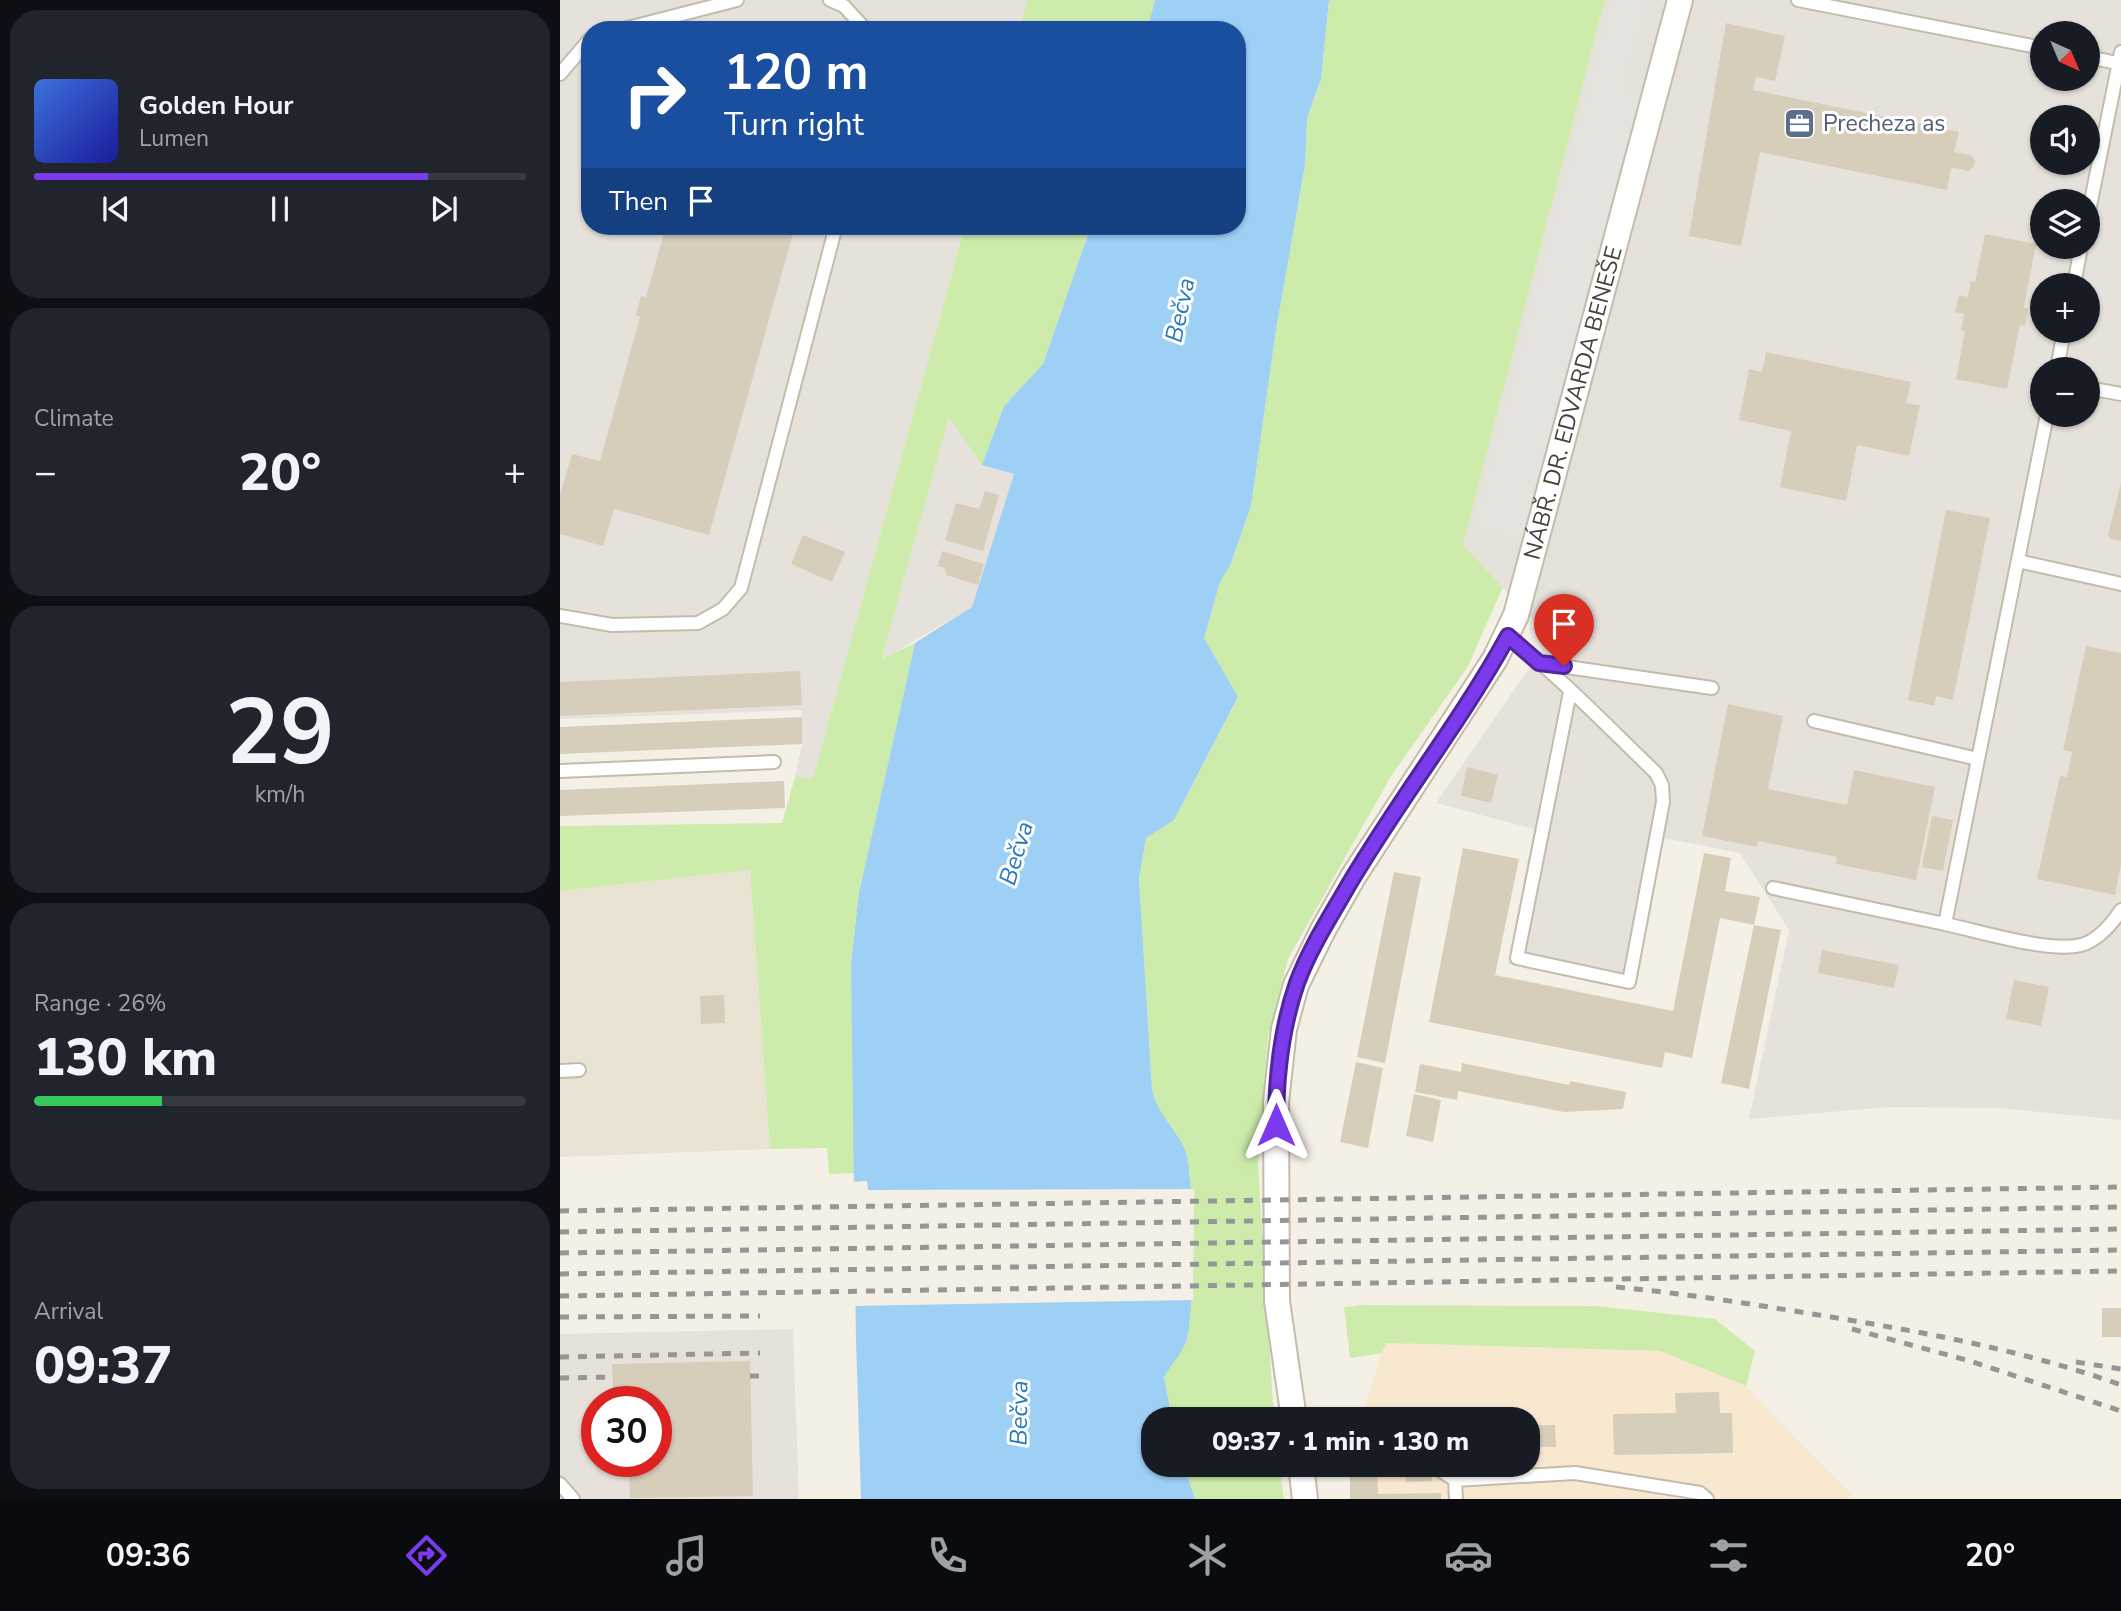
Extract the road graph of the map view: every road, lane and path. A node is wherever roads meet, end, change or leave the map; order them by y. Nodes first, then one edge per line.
1 (737, 0) edge
2 (830, 0) edge
3 (1680, 0) edge
4 (1798, 0) edge
5 (846, 3) edge
6 (655, 21) edge
7 (859, 21) edge
8 (2030, 46) edge
9 (581, 50) edge
10 (2100, 58) edge
11 (2120, 60) edge
12 (560, 74) edge
13 (2094, 189) edge
14 (834, 235) edge
15 (2100, 390) edge
16 (2121, 394) edge
17 (2045, 427) edge
18 (2018, 561) junction
19 (2121, 584) edge
20 (560, 616) edge
21 (1508, 636) junction
22 (1539, 663) junction
23 (1712, 688) dead end
24 (1570, 692) junction
25 (1814, 722) dead end
26 (1978, 760) junction
27 (774, 762) dead end
28 (560, 771) edge
29 (1773, 888) dead end
30 (2121, 910) edge
31 (1945, 924) junction
32 (560, 1070) edge
33 (579, 1070) dead end
34 (1292, 1407) edge
35 (1302, 1477) edge
36 (1450, 1477) edge
37 (1455, 1480) junction
38 (560, 1484) edge
39 (573, 1499) edge
40 (1305, 1499) edge
41 (1456, 1499) edge
42 (1707, 1499) edge

1 - 6 lane
2 - 5 lane
3 - 21 street, NÁBŘ. DR. EDVARDA BENEŠE
4 - 8 lane
5 - 7 lane
9 - 12 lane
10 - 11 lane
11 - 13 lane
14 - 20 lane
15 - 16 lane
17 - 18 lane
18 - 19 lane
18 - 26 lane
21 - 22 lane
21 - 34 street, NÁBŘ. DR. EDVARDA BENEŠE
22 - 23 lane
22 - 24 lane
24 - 24 lane
25 - 26 lane
26 - 31 lane
27 - 28 lane
29 - 31 lane
30 - 31 lane
32 - 33 lane
35 - 40 street
36 - 37 lane
37 - 41 lane
37 - 42 lane
38 - 39 lane

